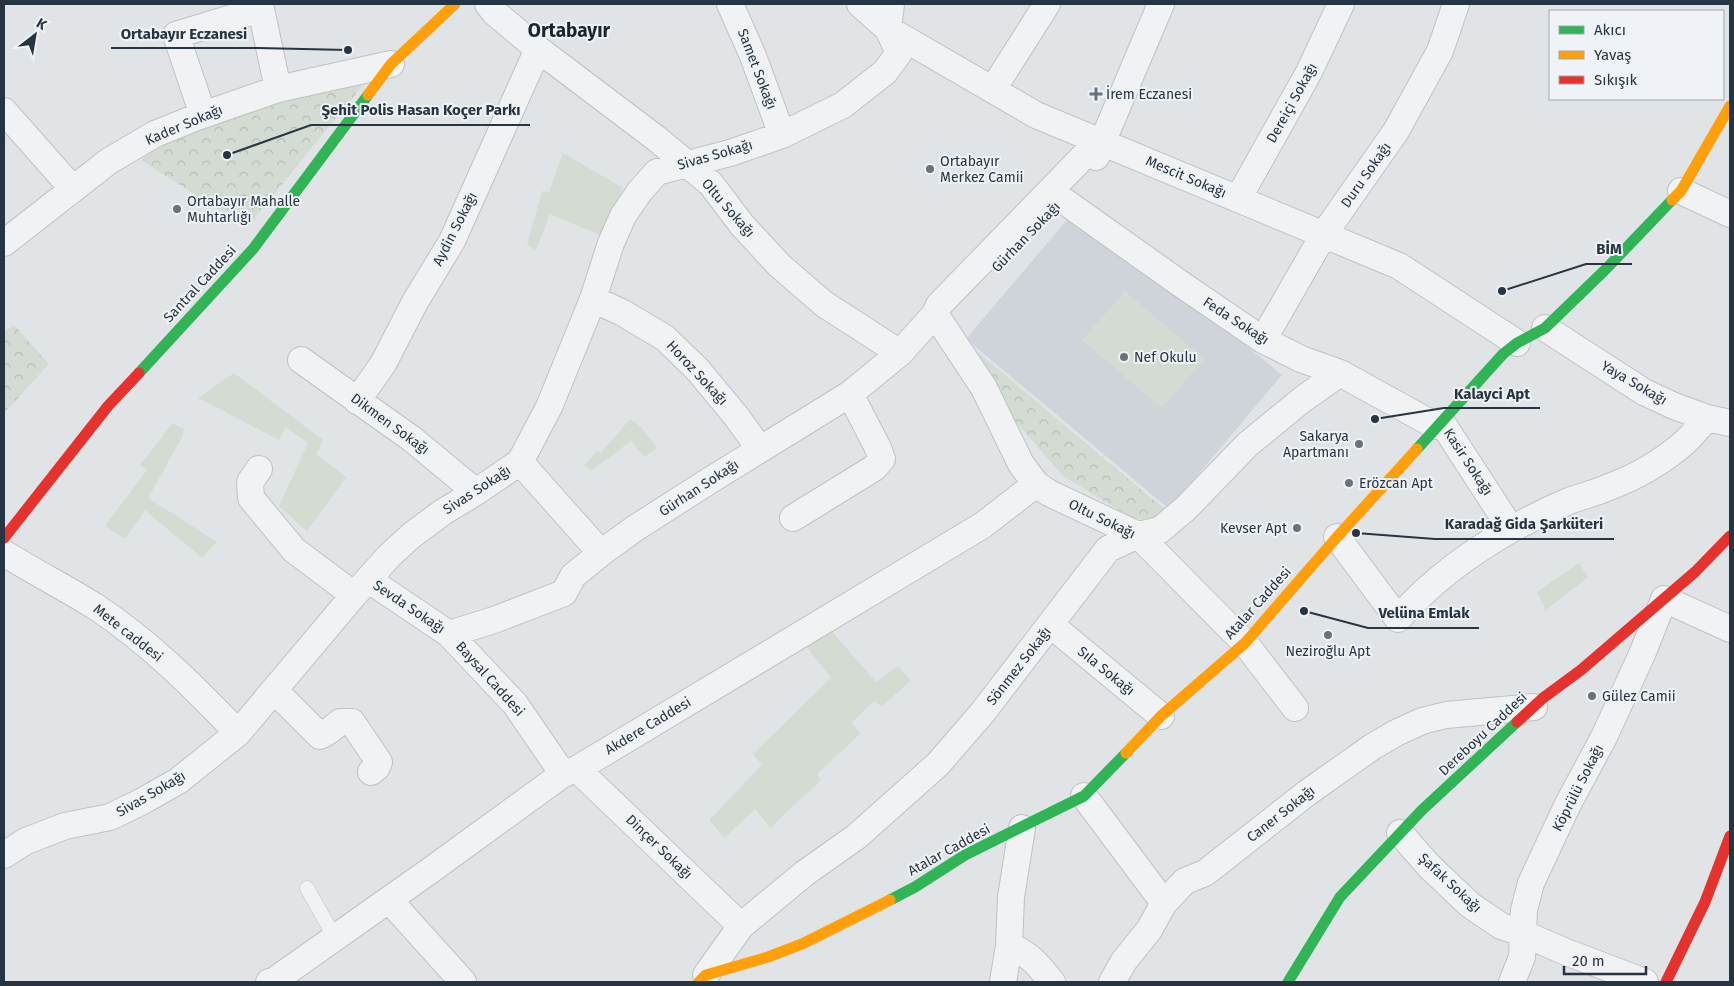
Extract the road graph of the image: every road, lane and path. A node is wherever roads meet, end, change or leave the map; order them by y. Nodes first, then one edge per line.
1 (455, 4) edge
2 (488, 4) edge
3 (730, 4) edge
4 (860, 4) edge
5 (1047, 4) edge
6 (1161, 4) edge
7 (1340, 4) edge
8 (1456, 4) edge
9 (889, 16) edge
10 (538, 49) junction
11 (391, 64) junction
12 (278, 89) junction
13 (993, 89) junction
14 (1730, 106) edge
15 (4, 111) edge
16 (203, 115) junction
17 (782, 135) junction
18 (1101, 142) junction
19 (686, 164) junction
20 (73, 189) junction
21 (1681, 191) junction
22 (1056, 195) junction
23 (1238, 199) junction
24 (1730, 214) edge
25 (1324, 234) junction
26 (4, 243) edge
27 (593, 299) junction
28 (935, 314) junction
29 (1544, 328) junction
30 (1263, 340) junction
31 (1517, 342) junction
32 (900, 353) junction
33 (301, 360) dead end
34 (1340, 373) junction
35 (850, 394) junction
36 (357, 400) junction
37 (1718, 420) edge
38 (1439, 424) junction
39 (760, 449) junction
40 (520, 462) junction
41 (259, 469) dead end
42 (1036, 484) junction
43 (476, 492) junction
44 (793, 518) dead end
45 (1511, 529) junction
46 (1138, 535) junction
47 (1730, 536) edge
48 (1337, 537) junction
49 (4, 538) edge
50 (4, 553) edge
51 (601, 553) junction
52 (361, 588) junction
53 (1664, 599) junction
54 (1051, 625) junction
55 (1730, 629) edge
56 (450, 634) junction
57 (1244, 643) junction
58 (274, 690) junction
59 (1534, 707) junction
60 (1295, 708) dead end
61 (1162, 716) junction
62 (238, 733) junction
63 (570, 771) junction
64 (371, 772) dead end
65 (1084, 796) junction
66 (1022, 828) junction
67 (1400, 833) junction
68 (1730, 836) edge
69 (4, 856) edge
70 (307, 888) dead end
71 (389, 900) junction
72 (1164, 903) junction
73 (742, 926) junction
74 (1522, 933) junction
75 (335, 938) junction
76 (1009, 946) junction
77 (702, 979) edge
78 (273, 982) edge
79 (463, 982) edge
80 (1003, 982) edge
81 (1052, 982) edge
82 (1112, 982) edge
83 (1288, 982) edge
84 (1512, 982) edge
85 (1645, 982) edge
86 (1666, 982) edge

1 - 11 street, Santral Caddesi
2 - 10 street, Oltu Sokağı
3 - 17 street, Samet Sokağı
4 - 9 street, Mescit Sokağı
5 - 13 street
6 - 18 street, Gürhan Sokağı
7 - 23 street, Dereiçi Sokağı
8 - 25 street, Duru Sokağı
9 - 13 street, Mescit Sokağı
9 - 17 street, Sivas Sokağı
10 - 19 street, Oltu Sokağı
10 - 36 street, Aydin Sokağı
11 - 12 street, Kader Sokağı
11 - 49 street, Santral Caddesi
12 - 16 street, Kader Sokağı
12 - 16 street
13 - 18 street, Mescit Sokağı
14 - 21 street, Atalar Caddesi
15 - 20 street
16 - 20 street, Kader Sokağı
17 - 19 street, Sivas Sokağı
18 - 22 street, Gürhan Sokağı
18 - 23 street, Mescit Sokağı
19 - 27 street, Sivas Sokağı
19 - 32 street, Oltu Sokağı
20 - 26 street, Kader Sokağı
21 - 24 street
21 - 29 street, Atalar Caddesi
22 - 28 street, Gürhan Sokağı
22 - 30 street, Feda Sokağı
23 - 25 street, Mescit Sokağı
25 - 30 street, Duru Sokağı
25 - 31 street, Mescit Sokağı
27 - 39 street, Horoz Sokağı
27 - 40 street, Sivas Sokağı
28 - 32 street, Gürhan Sokağı
28 - 42 street, Oltu Sokağı
29 - 31 street, Atalar Caddesi
29 - 37 street, Yaya Sokağı
30 - 34 street, Feda Sokağı
31 - 38 street, Atalar Caddesi
32 - 35 street, Gürhan Sokağı
33 - 36 street, Dikmen Sokağı
34 - 38 street, Feda Sokağı
34 - 46 street, Sönmez Sokağı
35 - 39 street, Gürhan Sokağı
35 - 44 street
36 - 43 street, Dikmen Sokağı
37 - 45 street
38 - 45 street, Kasir Sokağı
38 - 48 street, Atalar Caddesi
39 - 51 street, Gürhan Sokağı
40 - 43 street, Sivas Sokağı
40 - 51 street
41 - 52 street, Sevda Sokağı
42 - 46 street, Oltu Sokağı
42 - 63 street, Akdere Caddesi
43 - 52 street, Sivas Sokağı
45 - 48 street
46 - 54 street, Sönmez Sokağı
46 - 57 street, Oltu Sokağı
47 - 53 street, Dereboyu Caddesi
48 - 57 street, Atalar Caddesi
50 - 62 street, Mete caddesi
51 - 56 street, Gürhan Sokağı
52 - 56 street, Sevda Sokağı
52 - 58 street, Sivas Sokağı
53 - 55 street
53 - 59 street, Dereboyu Caddesi
53 - 74 street, Köprülü Sokağı
54 - 61 street, Sıla Sokağı
54 - 73 street, Sönmez Sokağı
56 - 63 street, Baysal Caddesi
57 - 60 street, Oltu Sokağı
57 - 61 street, Atalar Caddesi
58 - 62 street, Sivas Sokağı
58 - 64 street
59 - 67 street, Dereboyu Caddesi
59 - 72 street, Caner Sokağı
61 - 65 street, Atalar Caddesi
62 - 69 street, Sivas Sokağı
63 - 71 street, Akdere Caddesi
63 - 73 street, Dinçer Sokağı
65 - 66 street, Atalar Caddesi
65 - 72 street
66 - 76 street
66 - 77 street, Atalar Caddesi
67 - 74 street, Şafak Sokağı
67 - 83 street, Dereboyu Caddesi
68 - 86 street
70 - 75 lane
71 - 75 street, Akdere Caddesi
71 - 79 street
72 - 82 street, Caner Sokağı
73 - 77 street, Sönmez Sokağı
74 - 84 street, Köprülü Sokağı
74 - 85 street, Şafak Sokağı
75 - 78 street, Akdere Caddesi
76 - 80 street
76 - 81 street

